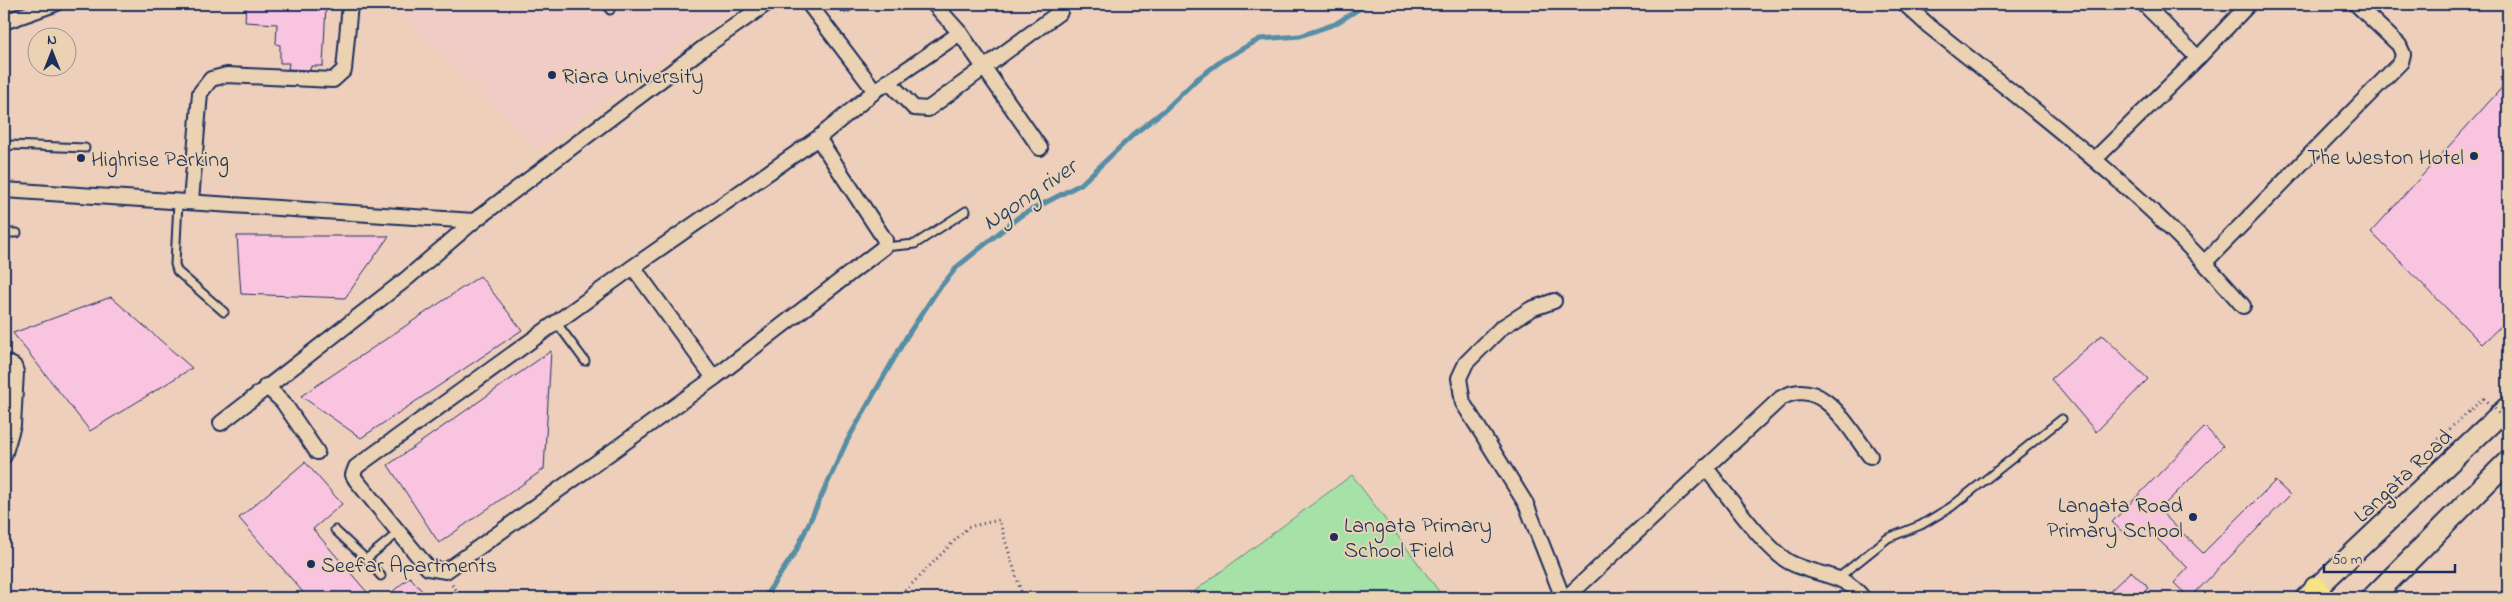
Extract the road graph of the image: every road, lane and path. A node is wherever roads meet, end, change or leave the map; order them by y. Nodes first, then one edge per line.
1 (55, 4) edge
2 (350, 4) edge
3 (766, 4) edge
4 (809, 4) edge
5 (934, 4) edge
6 (1905, 4) edge
7 (2144, 4) edge
8 (2249, 4) edge
9 (2356, 4) edge
10 (1060, 12) dead end
11 (4, 22) edge
12 (960, 33) junction
13 (2198, 58) junction
14 (984, 68) junction
15 (888, 81) junction
16 (874, 92) junction
17 (818, 138) junction
18 (85, 148) dead end
19 (1040, 148) dead end
20 (4, 156) edge
21 (2096, 158) junction
22 (4, 190) edge
23 (185, 201) junction
24 (966, 211) dead end
25 (474, 221) junction
26 (4, 233) edge
27 (17, 233) dead end
28 (884, 247) junction
29 (2206, 261) junction
30 (633, 267) junction
31 (1554, 301) dead end
32 (2243, 306) dead end
33 (224, 312) dead end
34 (556, 322) junction
35 (585, 361) dead end
36 (4, 362) edge
37 (714, 378) junction
38 (266, 386) junction
39 (2508, 407) edge
40 (2062, 419) dead end
41 (221, 423) dead end
42 (2508, 423) edge
43 (2438, 440) dead end
44 (317, 452) dead end
45 (4, 456) edge
46 (1870, 456) dead end
47 (2508, 462) edge
48 (1705, 467) junction
49 (335, 530) dead end
50 (399, 532) junction
51 (366, 559) junction
52 (381, 576) dead end
53 (1838, 578) junction
54 (2315, 595) edge
55 (898, 598) edge
56 (1023, 598) edge
57 (1564, 598) edge
58 (1863, 598) edge
59 (2372, 598) edge

1 - 11 street
2 - 23 street
3 - 25 street
4 - 16 street
5 - 12 street
6 - 21 street
7 - 13 street
8 - 13 street
9 - 29 street
10 - 14 street
12 - 14 street
12 - 15 street
13 - 21 street
14 - 15 street
14 - 19 street
15 - 16 street
16 - 17 street
17 - 28 street
17 - 30 street
18 - 20 lane
21 - 29 street
22 - 23 street
23 - 25 street
23 - 33 lane
24 - 28 lane
25 - 38 street
26 - 27 lane
28 - 37 street
29 - 32 street
30 - 34 street
30 - 37 street
31 - 57 street
34 - 35 lane
34 - 50 street
36 - 45 street
37 - 50 street
38 - 41 street
38 - 44 street
39 - 54 main road, Langata Road
40 - 53 lane
42 - 43 path, bridge
46 - 48 street
47 - 59 main road
48 - 53 street
48 - 57 street
49 - 51 lane
50 - 51 lane
51 - 52 lane
53 - 58 street
55 - 56 path

